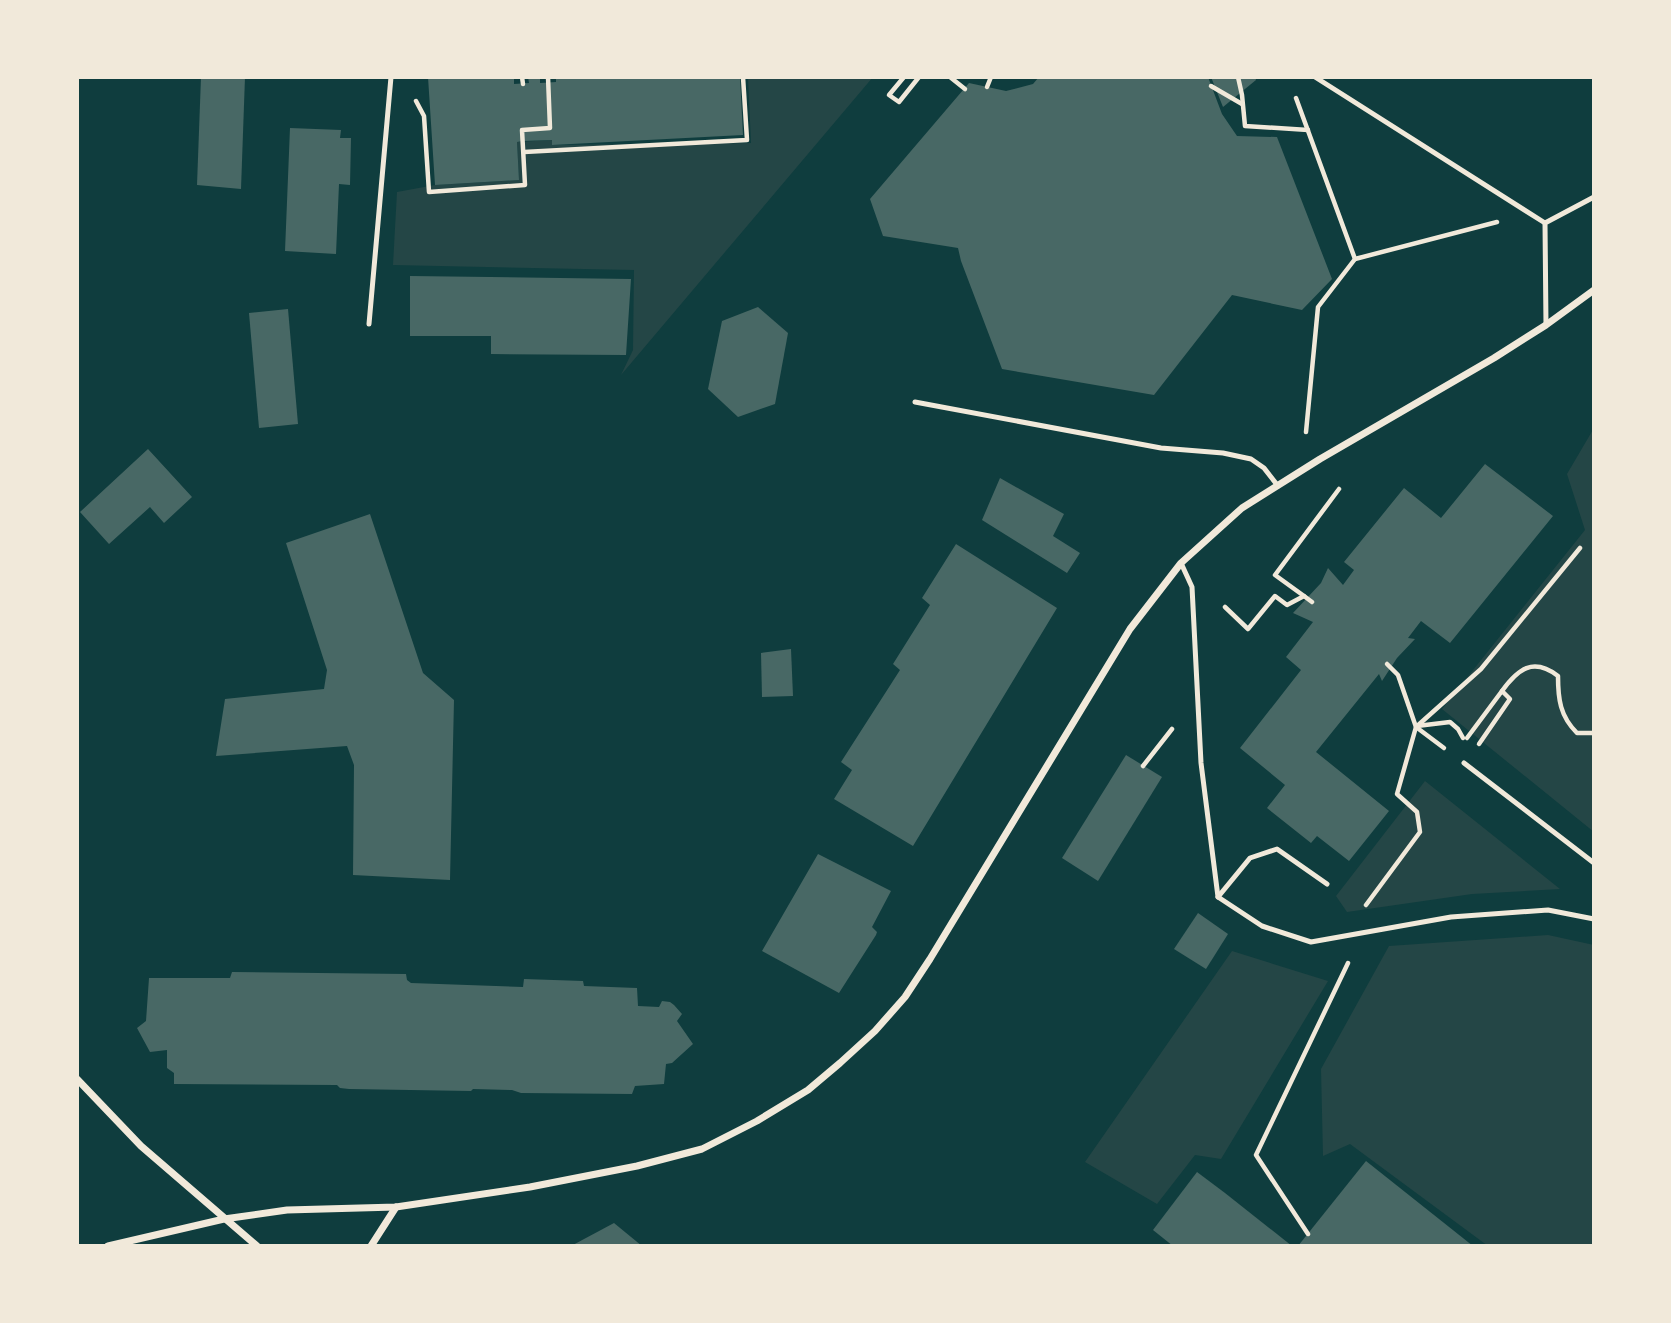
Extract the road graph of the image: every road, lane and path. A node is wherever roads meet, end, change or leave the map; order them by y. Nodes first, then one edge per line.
1 (391, 77) edge
2 (522, 77) edge
3 (548, 77) edge
4 (743, 77) edge
5 (904, 77) edge
6 (919, 77) edge
7 (950, 77) edge
8 (991, 77) edge
9 (1238, 77) edge
10 (1315, 77) edge
11 (523, 84) dead end
12 (1211, 86) dead end
13 (988, 87) dead end
14 (1293, 88) dead end
15 (965, 89) dead end
16 (414, 97) dead end
17 (1243, 104) junction
18 (1308, 130) junction
19 (524, 152) junction
20 (1594, 197) edge
21 (1527, 211) junction
22 (1545, 223) junction
23 (1356, 259) junction
24 (1594, 289) edge
25 (369, 324) dead end
26 (1546, 326) junction
27 (915, 402) dead end
28 (1306, 432) dead end
29 (1278, 486) junction
30 (1339, 489) dead end
31 (1580, 548) dead end
32 (1181, 563) junction
33 (1304, 596) junction
34 (1312, 602) dead end
35 (1225, 607) dead end
36 (1387, 664) dead end
37 (1502, 691) junction
38 (1416, 726) junction
39 (1594, 733) edge
40 (1451, 753) dead end
41 (1483, 753) dead end
42 (1464, 764) dead end
43 (1594, 863) edge
44 (1327, 884) dead end
45 (1218, 897) junction
46 (1358, 916) dead end
47 (1594, 919) edge
48 (1363, 933) junction
49 (77, 1079) edge
50 (396, 1207) junction
51 (224, 1219) junction
52 (1308, 1234) dead end
53 (108, 1246) edge
54 (257, 1246) edge
55 (372, 1246) edge

1 - 25 lane
2 - 11 path
3 - 19 path
4 - 19 path
5 - 6 path
7 - 15 path
8 - 13 path
9 - 17 path
10 - 21 lane
12 - 17 path
14 - 18 path
16 - 19 path
17 - 18 path
18 - 23 path
20 - 22 lane
21 - 22 lane
21 - 23 path
22 - 26 lane
23 - 28 path
24 - 26 street
26 - 29 street
27 - 29 lane
29 - 32 street
30 - 33 path
31 - 38 path
32 - 45 lane
32 - 50 street
33 - 34 path
33 - 35 path
36 - 38 path
37 - 38 path
37 - 39 path
37 - 41 path
38 - 40 path
38 - 46 path
42 - 43 lane
44 - 45 lane
45 - 48 lane
47 - 48 lane
48 - 52 path
49 - 51 street
50 - 51 street
50 - 55 street
51 - 53 street
51 - 54 street

